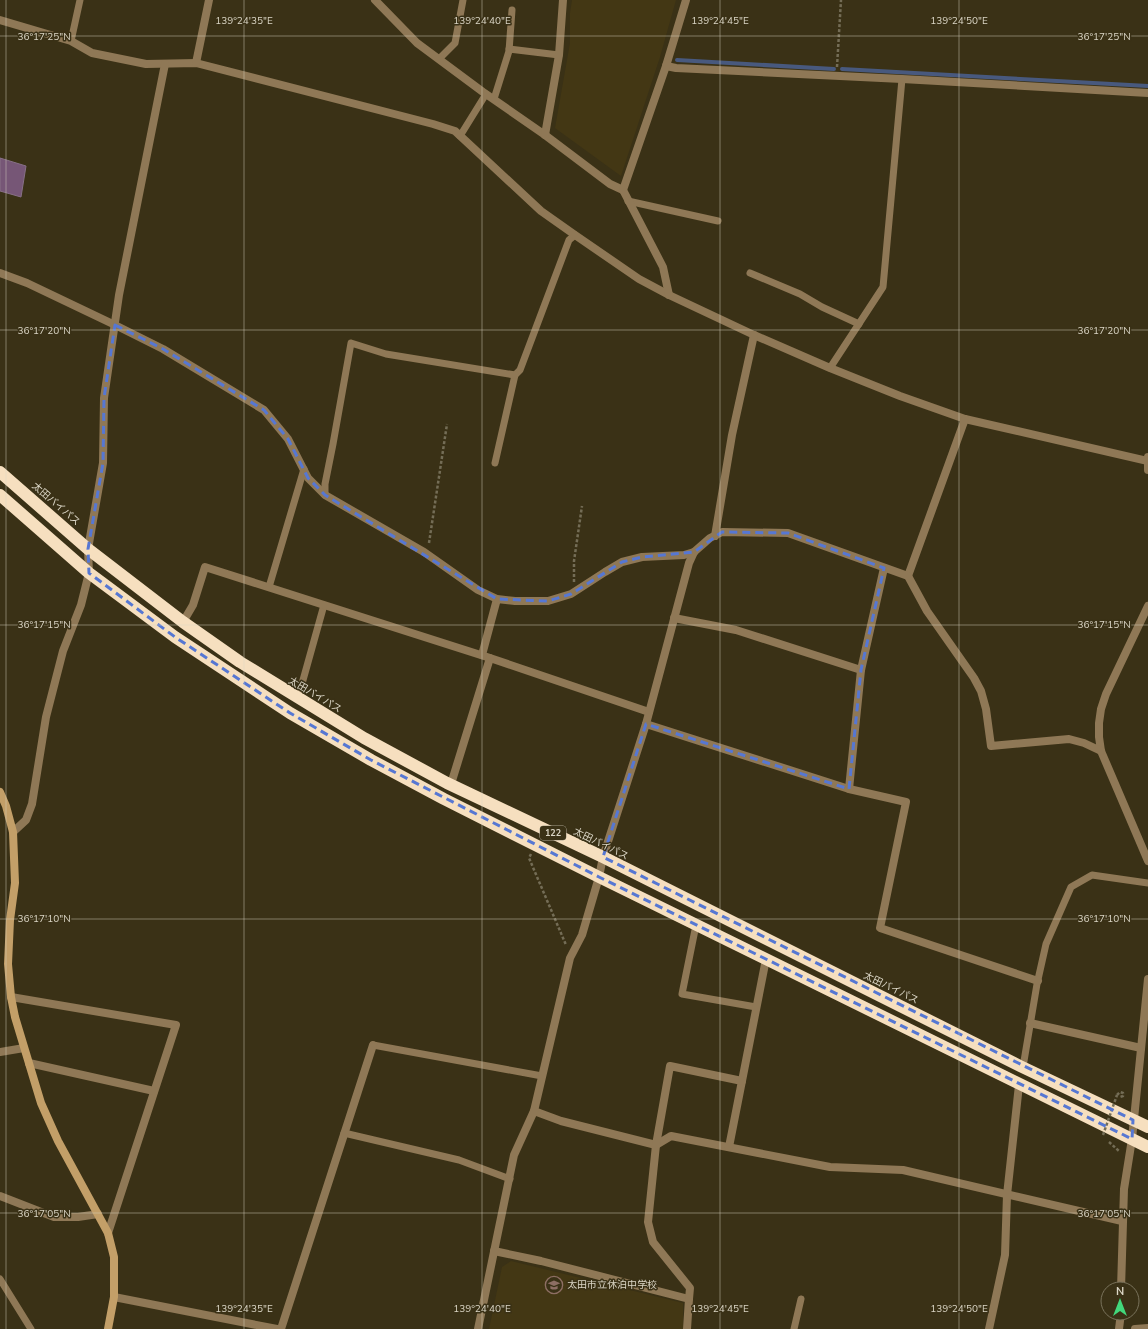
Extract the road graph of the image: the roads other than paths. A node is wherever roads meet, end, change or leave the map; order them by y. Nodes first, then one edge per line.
1 (80, 0) edge
2 (209, 0) edge
3 (463, 0) edge
4 (563, 0) edge
5 (686, 0) edge
6 (378, 1) edge
7 (512, 10) dead end
8 (0, 20) edge
9 (72, 41) junction
10 (509, 49) junction
11 (559, 55) junction
12 (439, 59) junction
13 (196, 63) junction
14 (165, 64) junction
15 (666, 66) junction
16 (902, 79) junction
17 (486, 94) junction
18 (1148, 94) edge
19 (494, 100) junction
20 (544, 135) junction
21 (460, 136) junction
22 (623, 190) junction
23 (628, 201) junction
24 (718, 221) dead end
25 (574, 235) junction
26 (0, 273) edge
27 (750, 273) dead end
28 (669, 295) junction
29 (859, 324) junction
30 (115, 325) junction
31 (754, 335) junction
32 (830, 368) junction
33 (515, 375) junction
34 (965, 419) junction
35 (1148, 457) edge
36 (1148, 461) edge
37 (495, 463) dead end
38 (304, 469) junction
39 (1148, 470) edge
40 (0, 472) edge
41 (0, 495) edge
42 (325, 495) junction
43 (715, 536) junction
44 (88, 549) junction
45 (694, 552) junction
46 (884, 568) junction
47 (89, 573) junction
48 (908, 576) junction
49 (269, 587) junction
50 (497, 599) junction
51 (324, 605) junction
52 (1148, 606) edge
53 (674, 618) junction
54 (184, 622) junction
55 (482, 655) junction
56 (490, 658) junction
57 (861, 670) junction
58 (298, 698) junction
59 (649, 712) junction
60 (646, 724) junction
61 (1101, 751) junction
62 (451, 784) junction
63 (849, 789) junction
64 (0, 792) edge
65 (13, 832) junction
66 (603, 857) junction
67 (1148, 861) edge
68 (599, 877) junction
69 (1148, 883) edge
70 (696, 925) junction
71 (766, 959) junction
72 (1148, 979) edge
73 (1038, 981) junction
74 (11, 997) junction
75 (756, 1007) junction
76 (1030, 1023) junction
77 (373, 1045) joint
78 (24, 1048) junction
79 (1141, 1048) junction
80 (0, 1052) edge
81 (29, 1063) junction
82 (1022, 1067) junction
83 (542, 1076) junction
84 (742, 1081) junction
85 (1019, 1085) junction
86 (154, 1091) junction
87 (534, 1111) junction
88 (1133, 1120) junction
89 (1148, 1127) edge
90 (344, 1133) junction
91 (1132, 1140) junction
92 (656, 1145) junction
93 (728, 1147) junction
94 (1148, 1148) edge
95 (510, 1179) junction
96 (1007, 1195) junction
97 (0, 1196) edge
98 (98, 1214) junction
99 (1122, 1221) junction
100 (108, 1233) junction
101 (494, 1251) junction
102 (0, 1279) edge
103 (1122, 1281) edge
104 (114, 1297) junction
105 (689, 1299) junction
106 (801, 1299) dead end
107 (1148, 1328) edge
108 (31, 1329) edge
109 (108, 1329) edge
110 (277, 1329) edge
111 (281, 1329) edge
112 (478, 1329) edge
113 (687, 1329) edge
114 (794, 1329) edge
115 (988, 1329) edge
116 (1135, 1329) edge

1 - 9 lane
2 - 13 street
3 - 12 lane
4 - 11 street
5 - 15 street
6 - 12 street
7 - 10 lane
8 - 9 street
9 - 14 street
10 - 11 lane
10 - 19 lane
11 - 20 street
12 - 17 street
13 - 14 street
13 - 21 street
14 - 30 street
15 - 16 street
15 - 22 street
16 - 18 street
16 - 29 lane
17 - 19 street
17 - 21 lane
19 - 20 street
20 - 22 street
21 - 25 street
22 - 23 street
23 - 24 lane
23 - 28 street
25 - 28 street
25 - 33 lane
26 - 30 street
27 - 29 lane
28 - 31 street
29 - 32 lane
30 - 38 street
30 - 44 street
31 - 32 street
31 - 43 street
32 - 34 street
33 - 37 lane
33 - 42 lane
34 - 36 street
34 - 48 street
35 - 36 street
36 - 39 street
38 - 42 street
38 - 49 lane
40 - 44 highway, 太田バイパス / 122
41 - 47 highway, 122
42 - 50 street
43 - 45 street
43 - 46 street
44 - 47 street
44 - 54 highway, 太田バイパス / 122
45 - 50 street
45 - 53 street
46 - 48 street
46 - 57 street
47 - 65 street
47 - 68 highway, 122
48 - 61 street
49 - 51 street
49 - 54 street
50 - 55 street
51 - 55 street
51 - 58 lane
52 - 61 street
53 - 57 street
53 - 59 street
54 - 58 highway, 太田バイパス / 122
55 - 56 street
56 - 59 street
56 - 62 street
57 - 63 street
58 - 62 highway, 太田バイパス / 122
59 - 60 street
60 - 63 street
60 - 66 street
61 - 67 street
62 - 66 highway, 太田バイパス / 122
63 - 73 street
64 - 65 street
65 - 74 street
66 - 68 street
66 - 82 highway, 太田バイパス / 122
68 - 70 highway, 122
68 - 83 street
69 - 73 lane
70 - 71 highway, 122
70 - 75 lane
71 - 75 street
71 - 85 highway, 122
72 - 79 street
73 - 76 lane
74 - 78 street
74 - 86 street
75 - 84 street
76 - 79 street
76 - 82 lane
77 - 83 lane
77 - 90 street
78 - 80 street
78 - 81 street
79 - 88 street
81 - 86 street
81 - 98 street
82 - 88 highway, 太田バイパス / 122
83 - 87 street
84 - 92 street
84 - 93 street
85 - 91 highway, 122
85 - 96 street
86 - 100 street
87 - 92 street
87 - 95 street
88 - 89 highway, 太田バイパス / 122
88 - 91 street
90 - 95 lane
90 - 111 street
91 - 94 highway, 122
91 - 99 street
92 - 93 street
92 - 105 street
93 - 96 street
95 - 101 street
96 - 99 street
96 - 115 street
97 - 98 street
98 - 100 street
99 - 103 street
100 - 104 street
101 - 105 street
101 - 112 street
102 - 108 lane
104 - 109 street
104 - 110 street
105 - 113 street
106 - 114 lane
107 - 116 street

